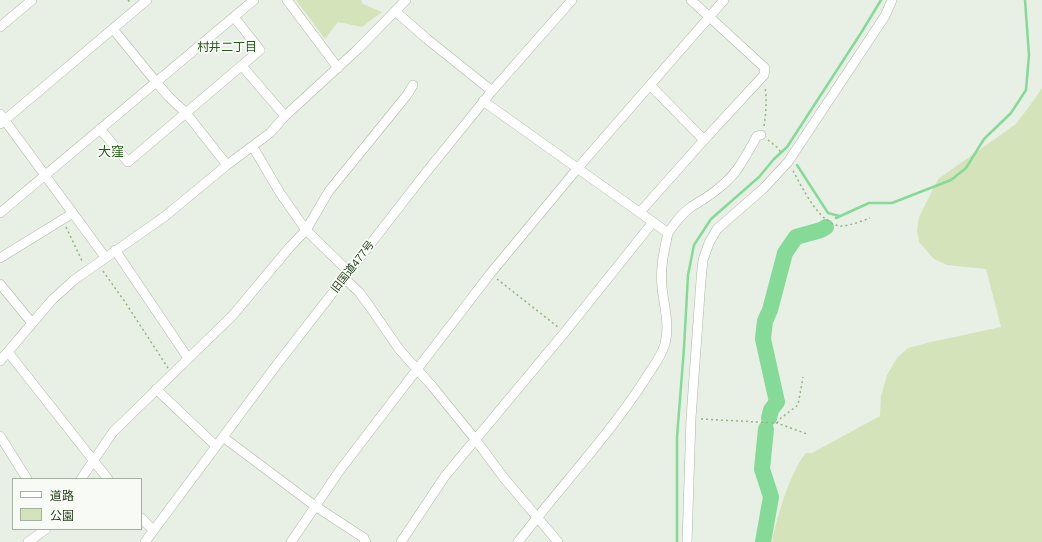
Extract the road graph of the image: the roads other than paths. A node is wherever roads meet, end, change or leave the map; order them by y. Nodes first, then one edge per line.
1 (32, 0) edge
2 (147, 0) edge
3 (254, 0) edge
4 (287, 0) edge
5 (406, 0) edge
6 (572, 0) edge
7 (691, 0) edge
8 (724, 0) edge
9 (892, 0) edge
10 (395, 12) junction
11 (234, 17) junction
12 (709, 17) junction
13 (0, 27) edge
14 (113, 29) junction
15 (242, 66) junction
16 (338, 68) junction
17 (156, 82) junction
18 (413, 85) dead end
19 (650, 85) junction
20 (492, 91) junction
21 (483, 101) junction
22 (186, 113) junction
23 (285, 116) junction
24 (1, 119) edge
25 (100, 129) junction
26 (762, 135) road end
27 (704, 140) junction
28 (253, 147) junction
29 (227, 165) junction
30 (577, 169) junction
31 (45, 175) junction
32 (640, 212) junction
33 (0, 213) edge
34 (73, 213) junction
35 (653, 222) junction
36 (306, 230) junction
37 (668, 233) junction
38 (115, 250) junction
39 (106, 257) junction
40 (0, 258) edge
41 (346, 275) junction
42 (0, 284) edge
43 (32, 323) junction
44 (8, 352) junction
45 (188, 358) junction
46 (0, 362) edge
47 (416, 370) junction
48 (156, 388) junction
49 (0, 437) edge
50 (223, 437) junction
51 (475, 439) junction
52 (216, 446) junction
53 (93, 460) junction
54 (26, 478) edge
55 (82, 478) edge
56 (107, 478) edge
57 (315, 506) junction
58 (537, 518) junction
59 (142, 519) edge
60 (45, 530) edge
61 (153, 530) junction
62 (28, 542) edge
63 (144, 542) edge
64 (291, 542) edge
65 (366, 542) edge
66 (401, 542) edge
67 (518, 542) edge
68 (558, 542) edge
69 (687, 542) edge

1 - 13 street
2 - 14 street
3 - 11 street
4 - 16 street
5 - 10 street
6 - 20 street, 旧国道477号
7 - 12 street
8 - 12 street
9 - 69 street
10 - 16 street
10 - 20 street
11 - 15 street
11 - 17 street
12 - 19 street
12 - 27 street
14 - 17 street
14 - 24 street
15 - 22 street
15 - 23 street
16 - 23 street
17 - 22 street
17 - 25 street
18 - 36 street
19 - 27 street
19 - 30 street
20 - 21 street, 旧国道477号
21 - 30 street
21 - 41 street, 旧国道477号
22 - 25 street
22 - 29 street
23 - 28 street
24 - 31 street
25 - 31 street
26 - 37 street
27 - 32 street
28 - 29 street
28 - 36 street
29 - 38 street
30 - 32 street
30 - 47 street
31 - 33 street
31 - 34 street
32 - 35 street
34 - 39 street
34 - 40 street
35 - 37 street
35 - 51 street
36 - 41 street
36 - 45 street
37 - 58 street
38 - 39 street
38 - 45 street
39 - 43 street
41 - 47 street
41 - 50 street, 旧国道477号
42 - 43 street
43 - 44 street
44 - 46 street
44 - 53 street
45 - 48 street
47 - 51 street
47 - 57 street
48 - 52 street
48 - 53 street
49 - 54 street
50 - 52 street, 旧国道477号
50 - 57 street
51 - 58 street
51 - 66 street
52 - 61 street, 旧国道477号
53 - 55 street
53 - 56 street
57 - 64 street
57 - 65 street
58 - 67 street
58 - 68 street
59 - 61 street
60 - 62 street
61 - 63 street, 旧国道477号

